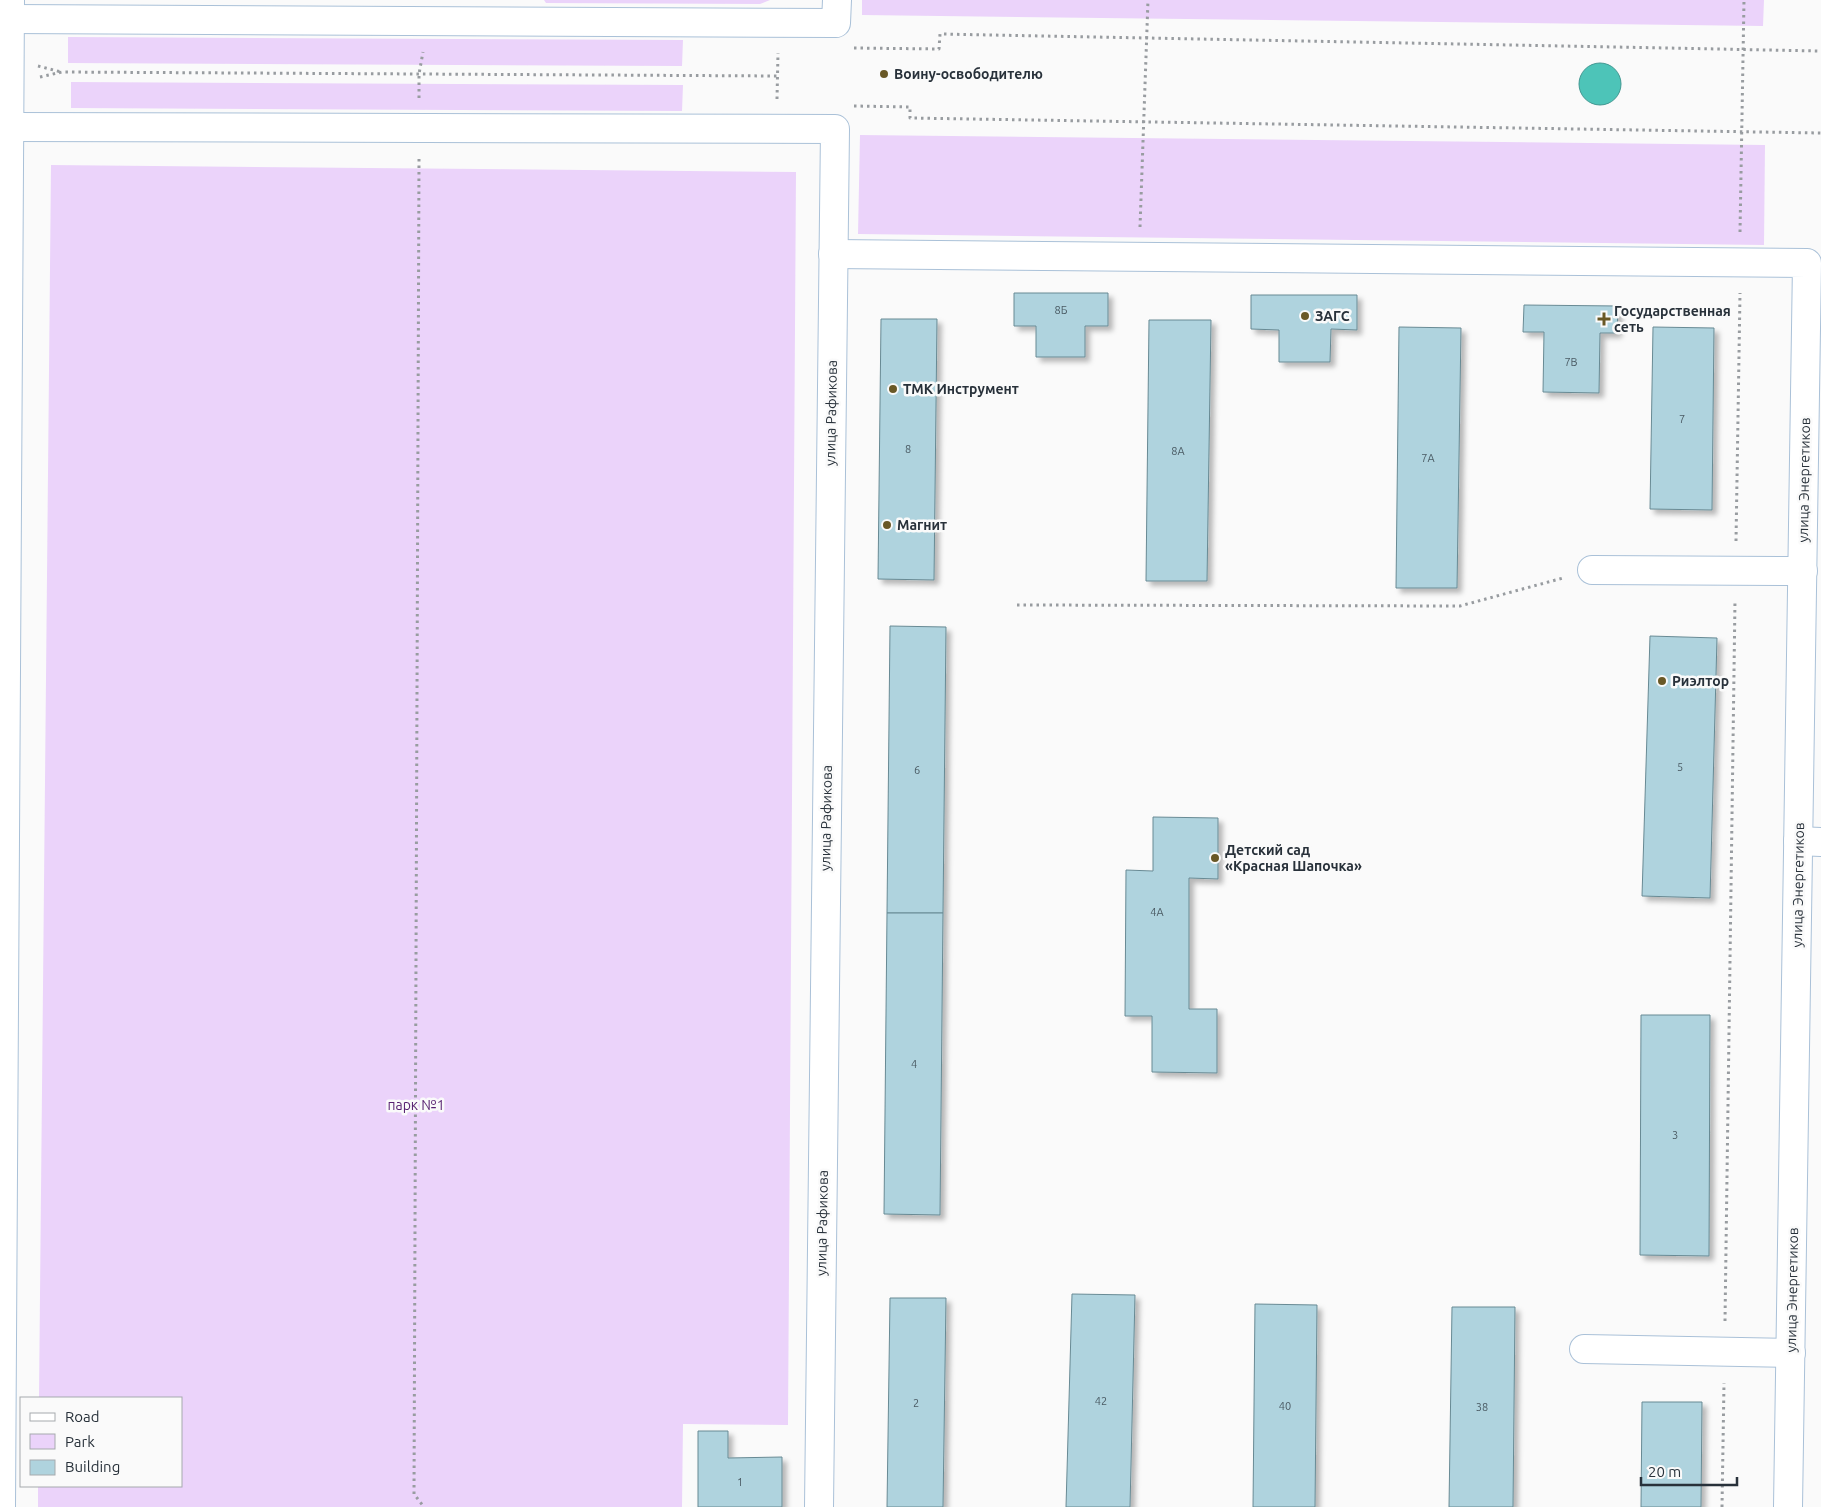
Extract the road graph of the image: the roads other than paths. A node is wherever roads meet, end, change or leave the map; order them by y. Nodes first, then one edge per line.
1 (10, 10) edge
2 (839, 24) edge
3 (5, 71) edge
4 (9, 127) junction
5 (833, 254) junction
6 (1813, 476) edge
7 (1592, 570) road end
8 (1803, 571) junction
9 (1810, 841) edge
10 (1584, 1349) dead end
11 (1791, 1353) junction
12 (1, 1507) edge
13 (819, 1507) edge
14 (1788, 1507) edge

1 - 2 street
1 - 3 street
3 - 4 street
4 - 5 street, улица Рафикова
4 - 12 street
5 - 6 street, улица Энергетиков
5 - 13 street, улица Рафикова
6 - 8 street, улица Энергетиков
7 - 8 street
8 - 9 street, улица Энергетиков
9 - 11 street, улица Энергетиков
10 - 11 street
11 - 14 street, улица Энергетиков

